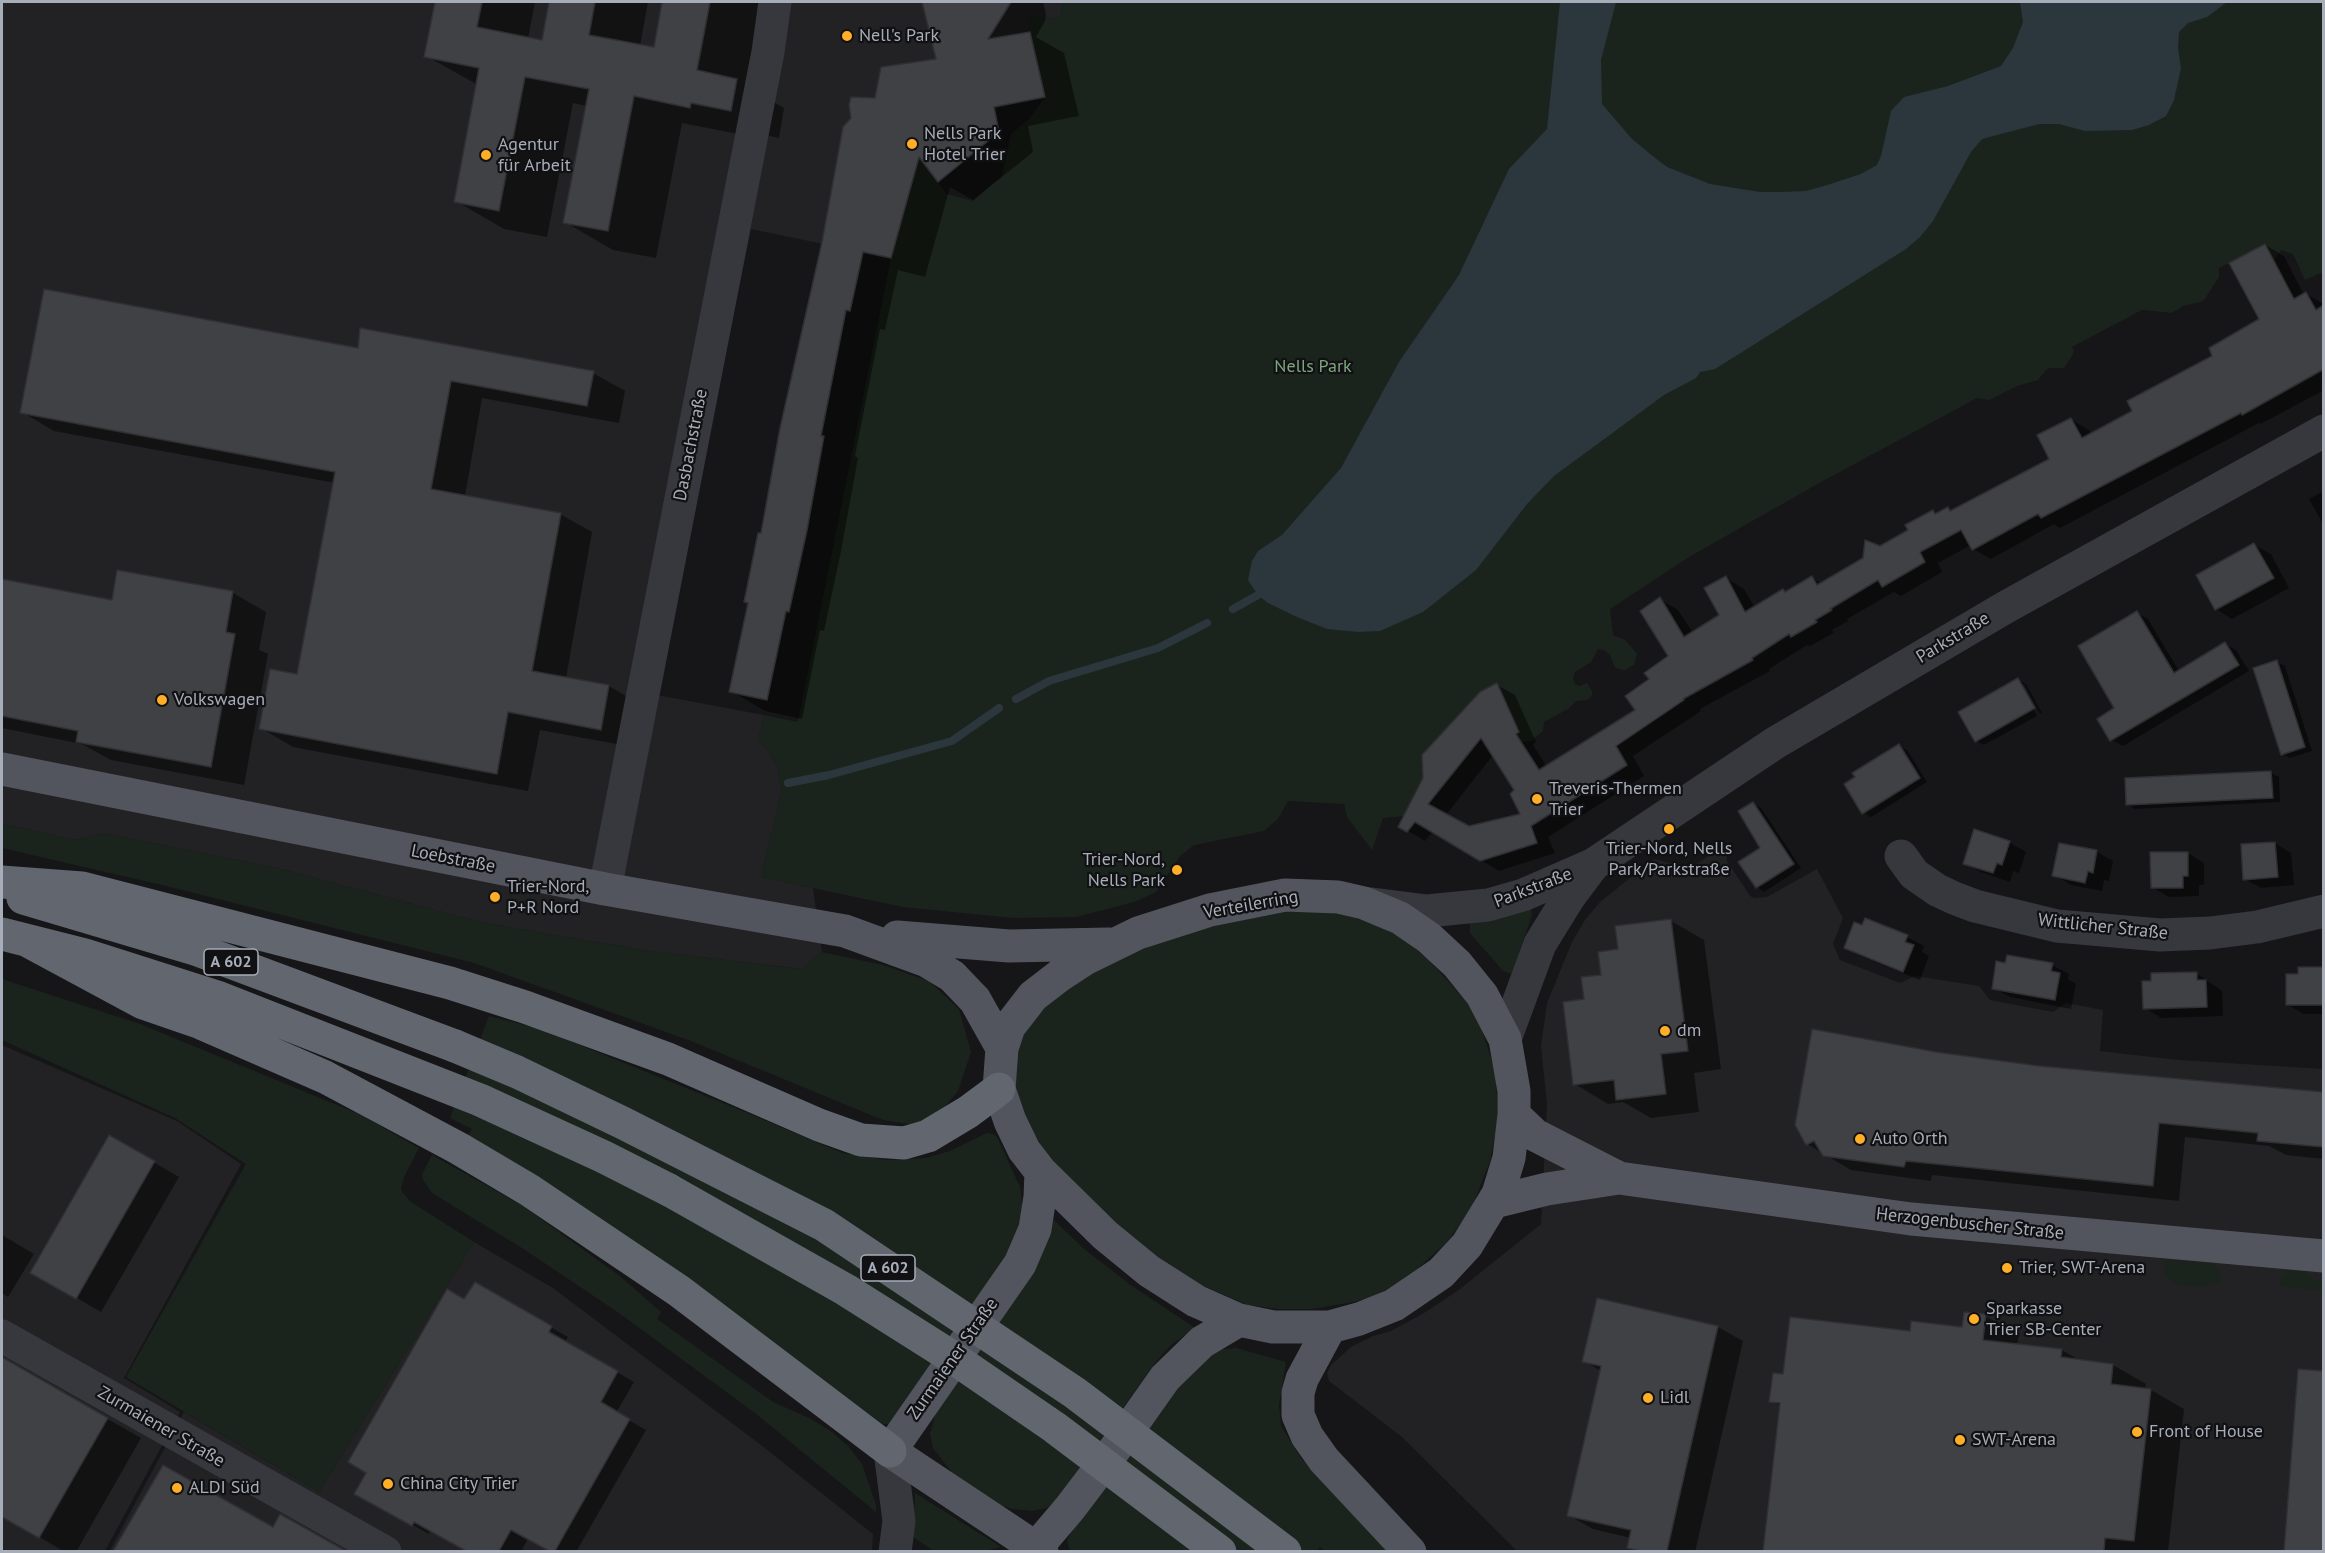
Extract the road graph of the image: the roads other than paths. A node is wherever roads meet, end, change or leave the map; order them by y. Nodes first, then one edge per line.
1 (775, 2) edge
2 (2324, 431) edge
3 (2, 769) edge
4 (1901, 856) dead end
5 (1594, 864) junction
6 (2, 882) edge
7 (605, 889) junction
8 (2, 891) edge
9 (1364, 903) junction
10 (2324, 911) edge
11 (845, 931) junction
12 (14, 937) edge
13 (1114, 944) junction
14 (1505, 1039) junction
15 (1002, 1048) junction
16 (999, 1089) junction
17 (1514, 1115) junction
18 (1041, 1172) junction
19 (1619, 1178) junction
20 (1494, 1202) junction
21 (2324, 1257) edge
22 (1239, 1320) junction
23 (1330, 1327) junction
24 (2, 1336) edge
25 (890, 1451) junction
26 (1035, 1550) edge
27 (385, 1551) edge
28 (895, 1551) edge
29 (1220, 1551) edge
30 (1285, 1551) edge
31 (1410, 1551) edge

1 - 7 street, Dasbachstraße
2 - 5 street, Parkstraße
3 - 7 main road, Loebstraße
4 - 10 street, Wittlicher Straße
5 - 9 street, Parkstraße
5 - 14 street, Parkstraße
6 - 16 highway
7 - 11 main road, Loebstraße
8 - 30 highway, A 602, bridge
9 - 13 main road, Verteilerring
9 - 14 main road, Verteilerring
11 - 13 main road
11 - 15 main road, Loebstraße
12 - 25 highway
12 - 29 highway, A 602, bridge
13 - 15 main road, Verteilerring
14 - 17 main road, Verteilerring
15 - 16 main road, Verteilerring
16 - 18 main road, Verteilerring
17 - 19 main road, Herzogenbuscher Straße
17 - 20 main road, Verteilerring
18 - 22 main road, Verteilerring
18 - 25 main road, Zurmaiener Straße
19 - 20 main road, Herzogenbuscher Straße
19 - 21 main road, Herzogenbuscher Straße
20 - 23 main road, Verteilerring
22 - 23 main road, Verteilerring
22 - 26 main road
23 - 31 main road
24 - 27 street, Zurmaiener Straße
25 - 26 main road
25 - 28 street

